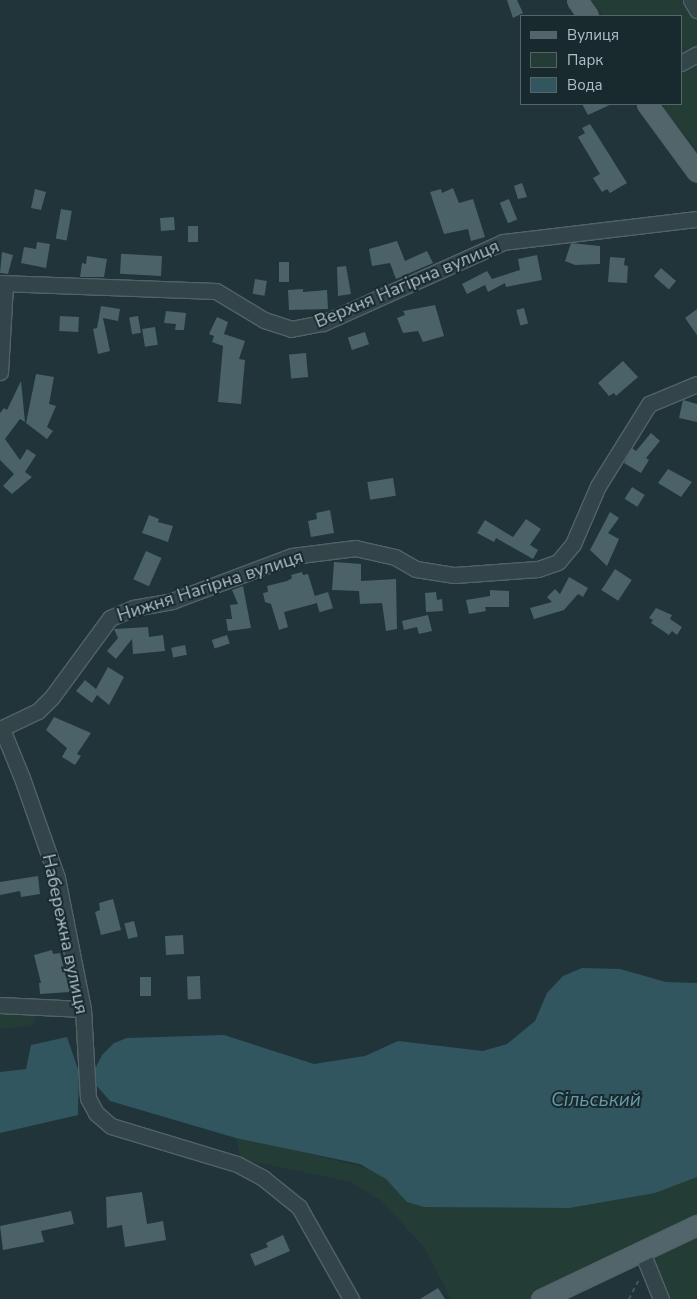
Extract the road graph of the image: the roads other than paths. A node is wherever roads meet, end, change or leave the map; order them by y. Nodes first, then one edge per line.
1 (577, 0) edge
2 (691, 0) edge
3 (697, 10) edge
4 (587, 15) edge
5 (697, 54) edge
6 (682, 62) edge
7 (648, 105) edge
8 (697, 172) edge
9 (697, 219) edge
10 (2, 284) edge
11 (0, 372) edge
12 (697, 384) edge
13 (1, 729) edge
14 (0, 1005) edge
15 (83, 1009) junction
16 (697, 1225) edge
17 (642, 1252) junction
18 (351, 1299) edge
19 (541, 1299) edge
20 (661, 1299) edge

1 - 4 main road
2 - 3 street
5 - 6 street
7 - 8 main road
9 - 10 street, Верхня Нагірна вулиця
10 - 11 street, Верхня Нагірна вулиця
12 - 13 street, Нижня Нагірна вулиця
13 - 15 street, Набережна вулиця
14 - 15 street
15 - 18 street, Набережна вулиця
16 - 17 main road
17 - 19 main road
17 - 20 street

